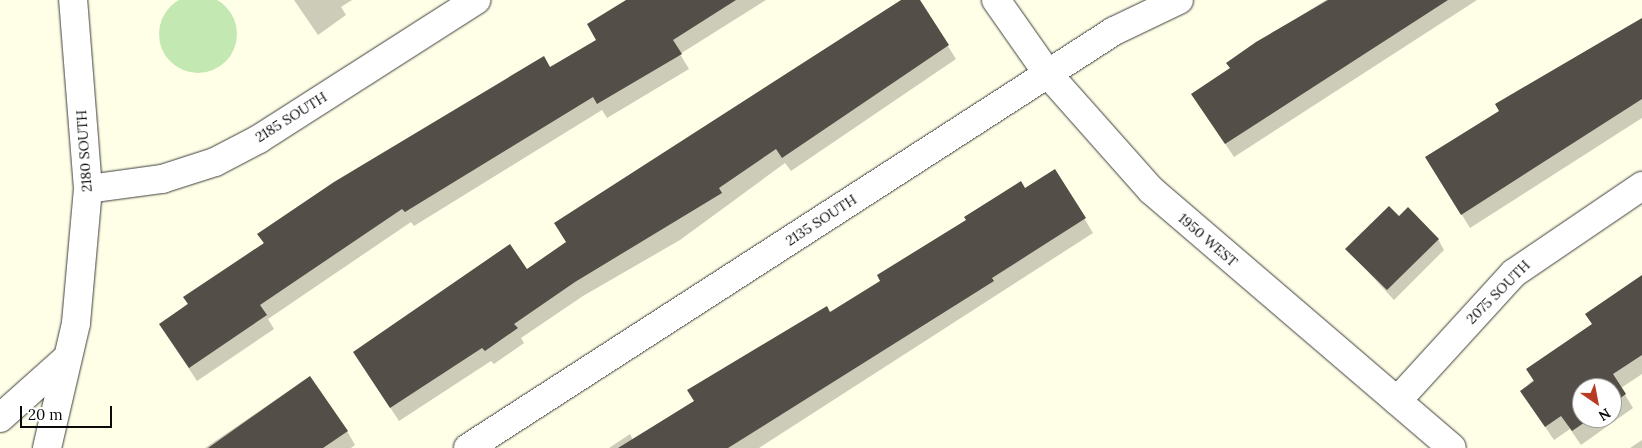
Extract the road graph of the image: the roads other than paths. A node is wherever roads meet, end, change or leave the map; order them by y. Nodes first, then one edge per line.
1 (73, 0) edge
2 (476, 0) edge
3 (996, 0) edge
4 (1178, 0) edge
5 (1048, 74) junction
6 (1642, 186) edge
7 (88, 189) junction
8 (64, 361) junction
9 (1397, 401) junction
10 (0, 418) edge
11 (47, 448) edge
12 (468, 448) edge
13 (1452, 448) edge

1 - 7 street, 2180 SOUTH
2 - 7 street, 2185 SOUTH
3 - 5 street, 1950 WEST
4 - 5 street, 2135 SOUTH
5 - 9 street, 1950 WEST
5 - 12 street, 2135 SOUTH
6 - 9 street, 2075 SOUTH
7 - 8 street, 2180 SOUTH
8 - 10 street
8 - 11 street, 2180 SOUTH
9 - 13 street, 1950 WEST

